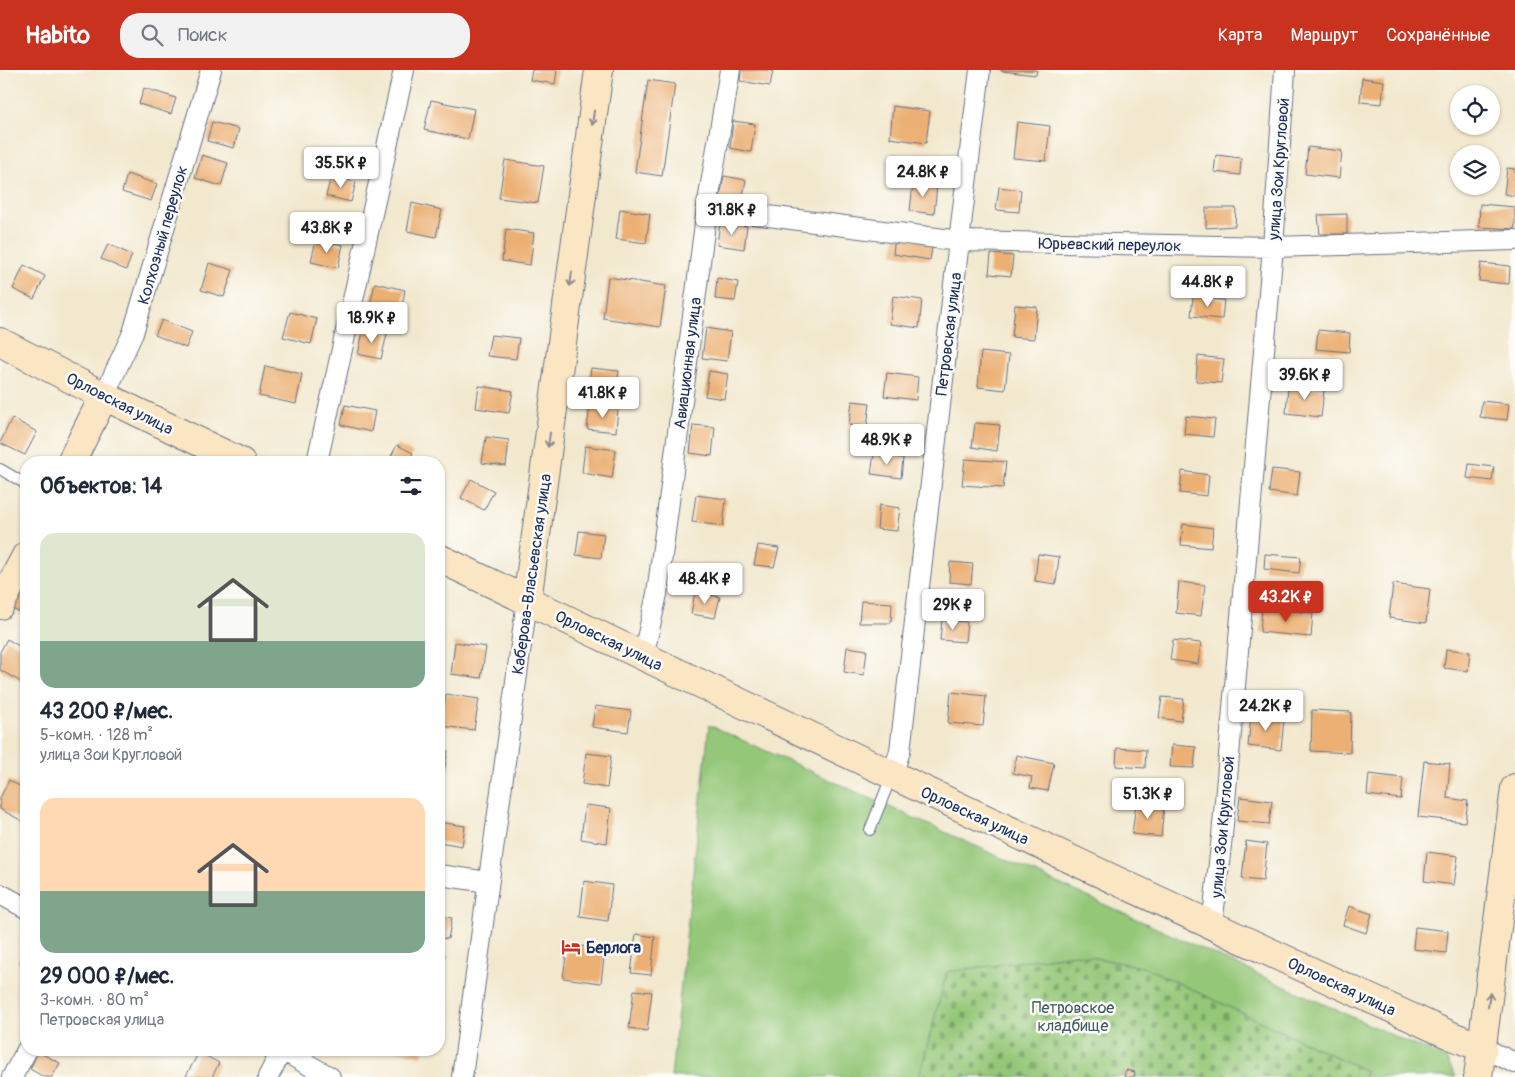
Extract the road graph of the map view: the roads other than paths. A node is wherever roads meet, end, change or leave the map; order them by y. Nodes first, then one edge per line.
1 (211, 70) edge
2 (404, 70) edge
3 (599, 70) edge
4 (730, 70) edge
5 (980, 70) edge
6 (1285, 70) edge
7 (707, 208) junction
8 (1515, 240) edge
9 (959, 241) junction
10 (1273, 246) junction
11 (1, 346) edge
12 (104, 396) junction
13 (74, 456) edge
14 (229, 456) edge
15 (318, 456) edge
16 (0, 469) edge
17 (20, 481) edge
18 (445, 561) edge
19 (20, 567) edge
20 (527, 601) junction
21 (0, 605) edge
22 (643, 657) junction
23 (892, 776) junction
24 (1515, 788) edge
25 (1513, 826) edge
26 (870, 830) dead end
27 (445, 876) edge
28 (488, 882) junction
29 (0, 894) edge
30 (20, 905) edge
31 (1212, 926) junction
32 (1483, 1048) junction
33 (24, 1056) edge
34 (279, 1056) edge
35 (293, 1056) edge
36 (1515, 1063) edge
37 (12, 1077) edge
38 (268, 1077) edge
39 (330, 1077) edge
40 (462, 1077) edge
41 (1478, 1077) edge

1 - 12 street, Колхозный переулок
2 - 15 street
3 -> 20 main road, Каберова-Власьевская улица
4 - 7 street, Авиационная улица
5 - 9 street, Петровская улица
6 - 10 street, улица Зои Кругловой
7 - 9 street, Юрьевский переулок
7 - 22 street, Авиационная улица
8 - 10 street, Юрьевский переулок
9 - 10 street, Юрьевский переулок
9 - 23 street, Петровская улица
10 - 31 street, улица Зои Кругловой
11 - 12 main road, Орловская улица
12 - 13 main road
12 - 14 main road, Орловская улица
16 - 17 lane
18 - 20 main road, Орловская улица
19 - 21 main road
20 - 22 main road, Орловская улица
20 - 28 street, Каберова-Власьевская улица
22 - 23 main road, Орловская улица
23 - 26 lane
23 - 31 main road, Орловская улица
24 - 25 main road
32 -> 25 main road
27 - 28 street
28 - 40 street, Каберова-Власьевская улица
29 - 30 street
31 - 32 main road, Орловская улица
32 - 36 street, Орловская улица
32 - 41 main road
33 - 37 street
34 - 38 street
35 - 39 street

